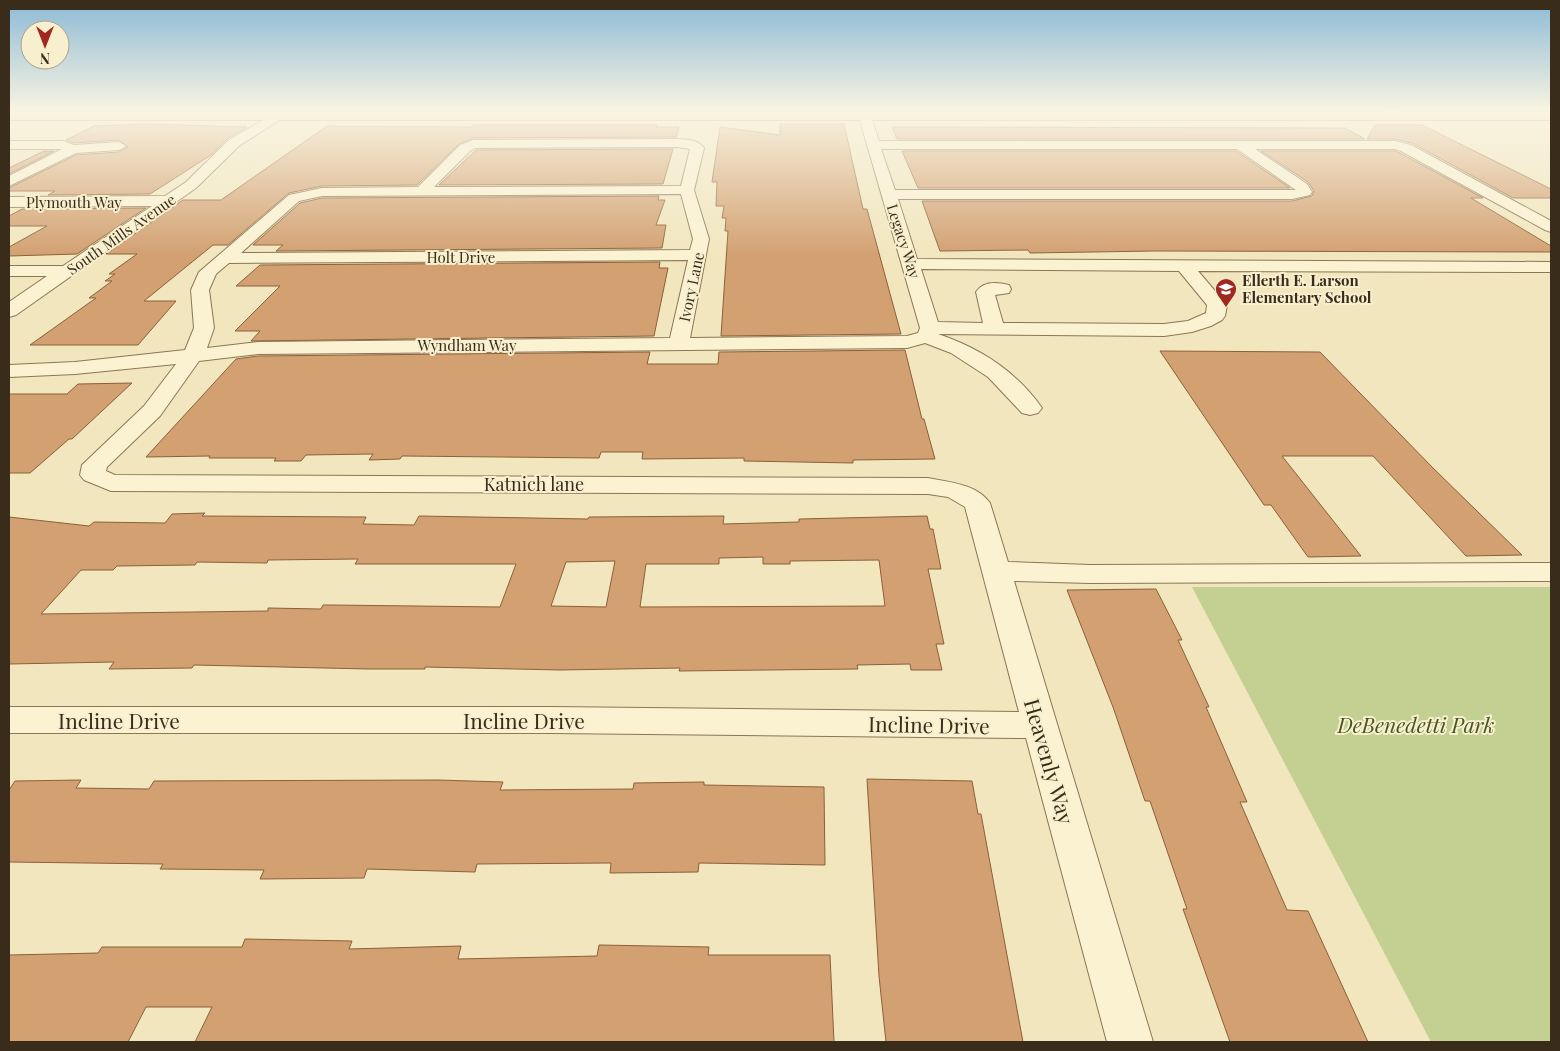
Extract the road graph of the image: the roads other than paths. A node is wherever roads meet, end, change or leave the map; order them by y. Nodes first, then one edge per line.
1 (55, 158) edge
2 (219, 158) edge
3 (455, 158) edge
4 (695, 158) edge
5 (877, 158) edge
6 (1259, 158) edge
7 (1424, 158) edge
8 (9, 182) edge
9 (687, 190) junction
10 (422, 191) junction
11 (889, 194) junction
12 (169, 201) junction
13 (9, 202) edge
14 (1512, 206) junction
15 (1542, 206) dead end
16 (1551, 227) edge
17 (698, 255) junction
18 (224, 258) junction
19 (912, 264) junction
20 (1184, 265) junction
21 (1551, 266) edge
22 (9, 271) edge
23 (68, 271) junction
24 (1002, 289) dead end
25 (9, 311) edge
26 (995, 330) junction
27 (928, 332) junction
28 (679, 344) junction
29 (194, 354) junction
30 (9, 371) edge
31 (1030, 408) dead end
32 (956, 491) joint
33 (997, 571) junction
34 (1551, 572) edge
35 (9, 720) edge
36 (1039, 725) junction
37 (1130, 1042) edge

1 - 8 street
2 - 12 street, South Mills Avenue
3 - 10 street, Ivory Lane
4 - 9 street, Ivory Lane
5 - 11 street, Legacy Way
6 - 11 street
7 - 14 street
9 - 10 street
9 - 17 street, Ivory Lane
10 - 18 street
11 - 19 street, Legacy Way
12 - 13 street, Plymouth Way
12 - 23 street, South Mills Avenue
14 - 15 street
14 - 16 street
17 - 18 street, Holt Drive
17 - 28 street, Ivory Lane
18 - 29 street
19 - 20 street
19 - 27 street, Legacy Way
20 - 21 street
20 - 26 street, Wyndham Way
22 - 23 street
23 - 25 street, South Mills Avenue
24 - 26 street
26 - 27 street, Wyndham Way
27 - 28 street, Wyndham Way
27 - 31 street
28 - 29 street, Wyndham Way
29 - 30 street, Wyndham Way
29 - 32 street, Katnich lane
32 - 33 street, Heavenly Way
33 - 34 street
33 - 36 street, Heavenly Way
35 - 36 street, Incline Drive
36 - 37 street, Heavenly Way

